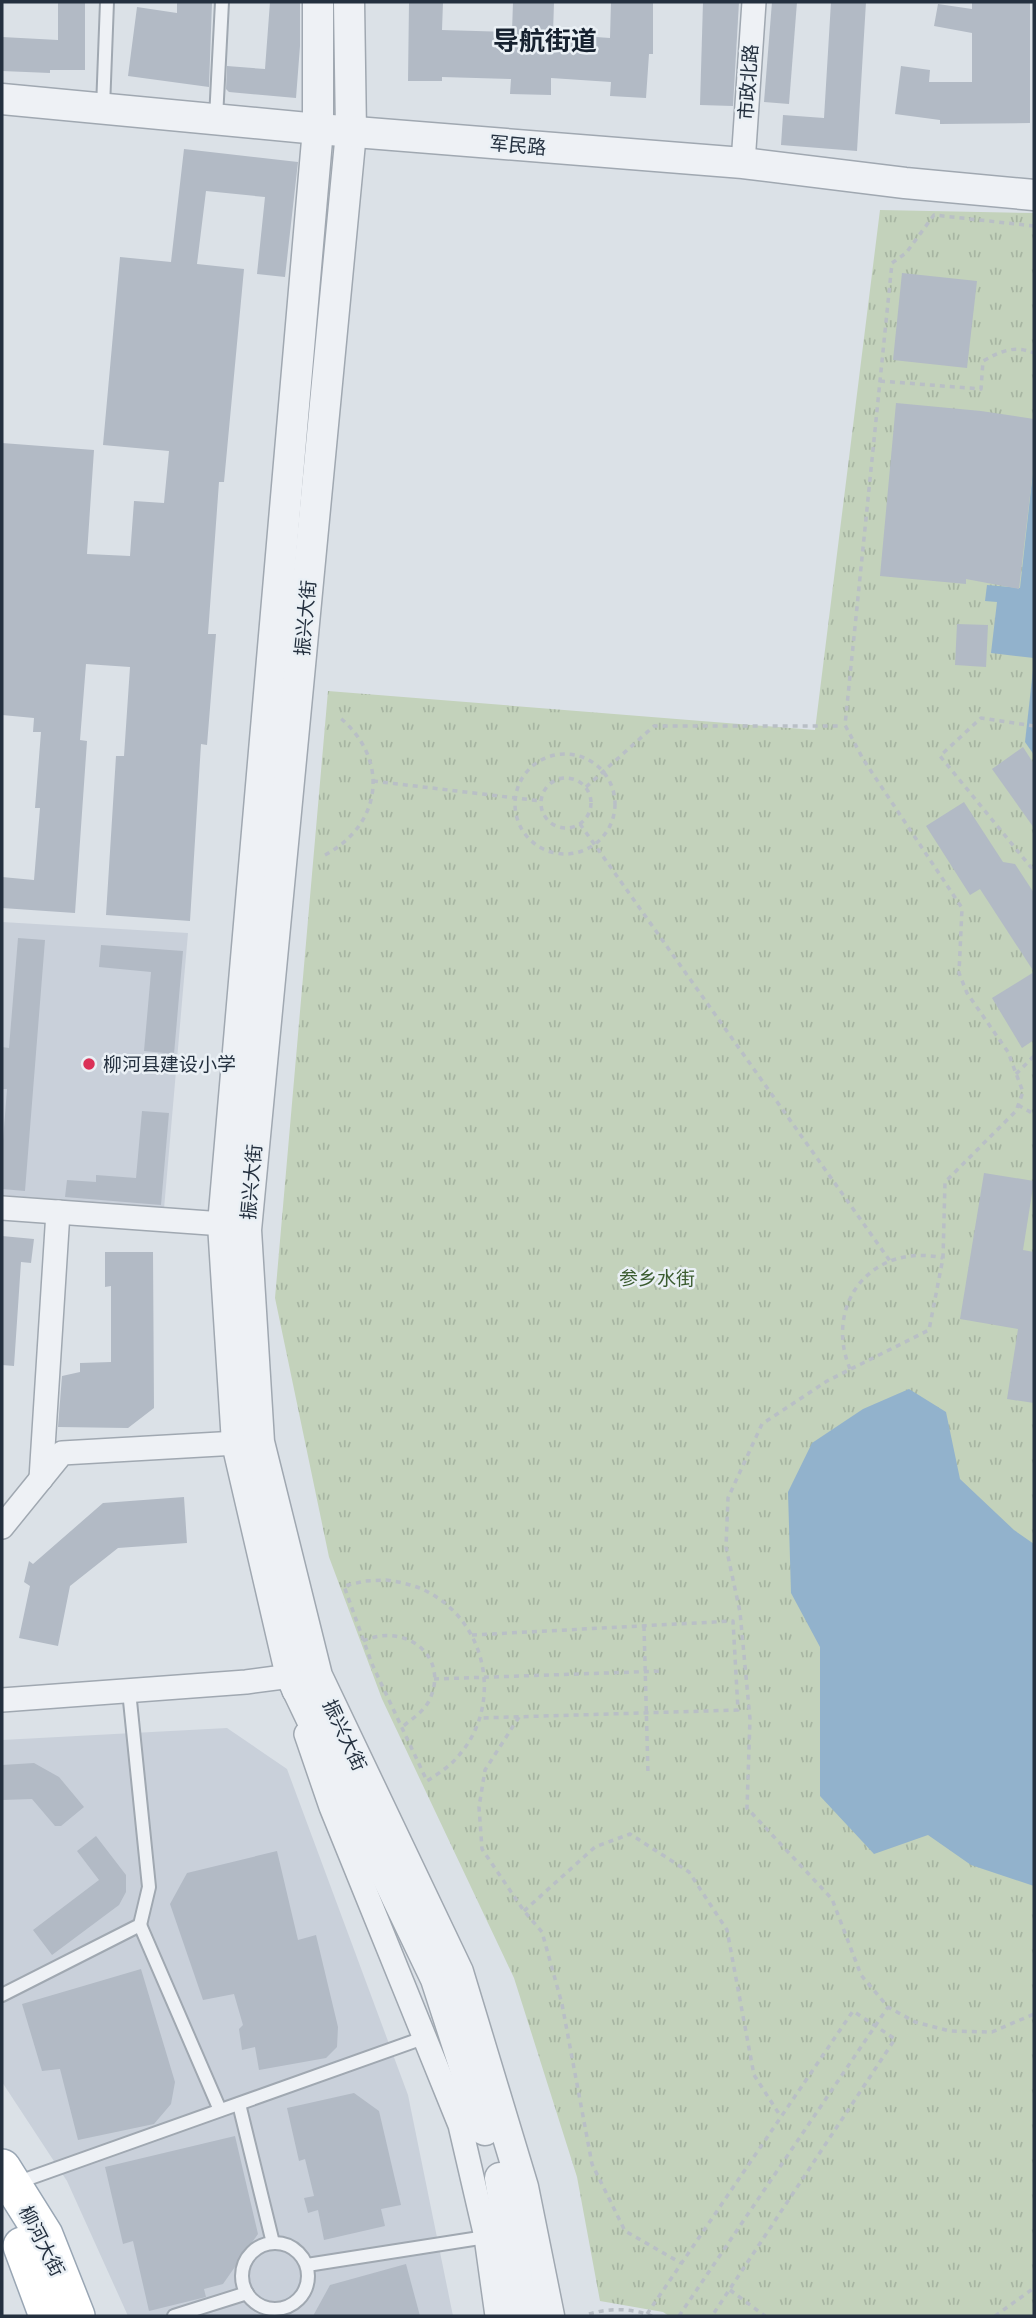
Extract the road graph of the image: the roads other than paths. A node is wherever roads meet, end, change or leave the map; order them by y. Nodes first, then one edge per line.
1 (107, 2) edge
2 (222, 2) edge
3 (318, 2) edge
4 (349, 2) edge
5 (754, 2) edge
6 (2, 99) edge
7 (103, 108) junction
8 (216, 118) junction
9 (318, 129) junction
10 (351, 132) junction
11 (743, 163) junction
12 (1034, 195) edge
13 (2, 1208) edge
14 (58, 1212) junction
15 (223, 1224) junction
16 (237, 1443) junction
17 (41, 1479) junction
18 (2, 1527) edge
19 (291, 1676) junction
20 (129, 1690) junction
21 (2, 1700) edge
22 (140, 1925) junction
23 (2, 1995) edge
24 (426, 2037) junction
25 (239, 2104) junction
26 (220, 2110) junction
27 (5, 2187) edge
28 (486, 2236) junction
29 (273, 2242) junction
30 (307, 2265) junction
31 (247, 2292) junction
32 (274, 2313) edge
33 (48, 2316) edge
34 (76, 2316) edge
35 (174, 2316) edge
36 (497, 2316) edge
37 (523, 2316) edge
38 (549, 2316) edge

1 - 7 lane
2 - 8 lane
3 - 9 street, 振兴大街
4 - 10 street, 振兴大街
5 - 11 street, 市政北路
6 - 7 street, 军民路
7 - 8 street, 军民路
8 - 9 street, 军民路
9 - 10 street, 军民路
9 - 15 street, 振兴大街
10 - 11 street, 军民路
10 - 38 street, 振兴大街
11 - 12 street, 军民路
13 - 14 street
14 - 15 street
14 - 17 street
15 - 16 street, 振兴大街
16 - 17 street
16 - 19 street, 振兴大街
17 - 18 street
19 - 20 street
19 - 24 street
19 - 37 street, 振兴大街
20 - 21 street
20 - 22 lane
22 - 23 lane
22 - 26 lane
24 - 25 lane
24 - 28 street
25 - 26 lane
25 - 29 lane
26 - 27 lane
27 - 33 main road, 柳河大街
27 - 34 main road, 柳河大街
28 - 30 lane
28 - 36 street
29 - 30 lane
29 - 31 lane
30 - 32 lane
31 - 32 lane
31 - 35 lane

